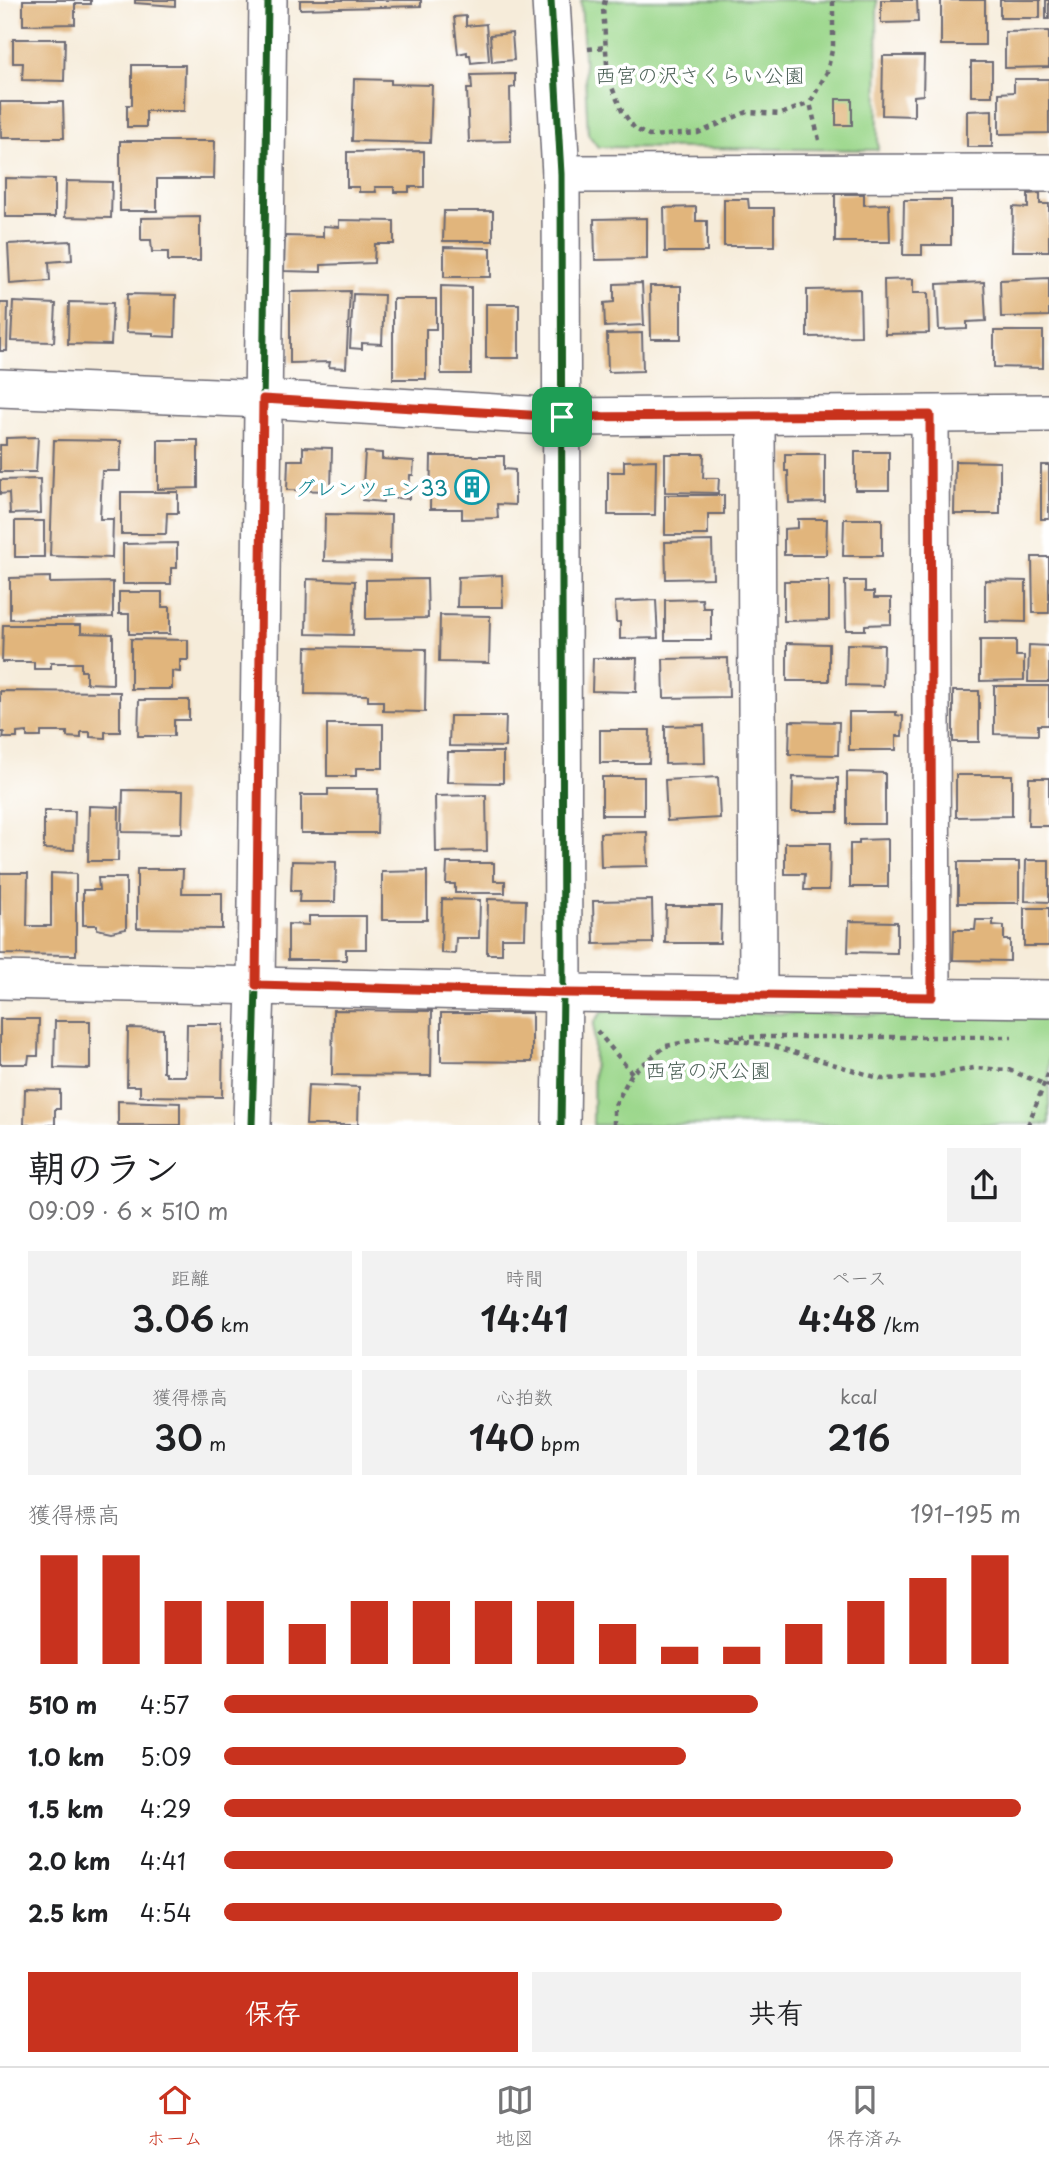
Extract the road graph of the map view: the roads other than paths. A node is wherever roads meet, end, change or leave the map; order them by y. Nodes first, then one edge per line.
1 (268, 0) edge
2 (551, 0) edge
3 (1049, 173) edge
4 (561, 174) junction
5 (0, 388) edge
6 (263, 399) junction
7 (1049, 413) edge
8 (930, 415) junction
9 (756, 416) junction
10 (562, 417) junction
11 (0, 980) edge
12 (256, 985) junction
13 (563, 993) junction
14 (758, 995) junction
15 (932, 997) junction
16 (1049, 999) edge
17 (252, 1125) edge
18 (561, 1125) edge

1 - 6 street
2 - 4 street
3 - 4 street
4 - 10 street
5 - 6 street
6 - 10 street
6 - 12 street
7 - 8 street
8 - 9 street
8 - 15 street
9 - 10 street
9 - 14 street
10 - 13 street
11 - 12 street
12 - 13 street
12 - 17 street
13 - 14 street
13 - 18 street
14 - 15 street
15 - 16 street

